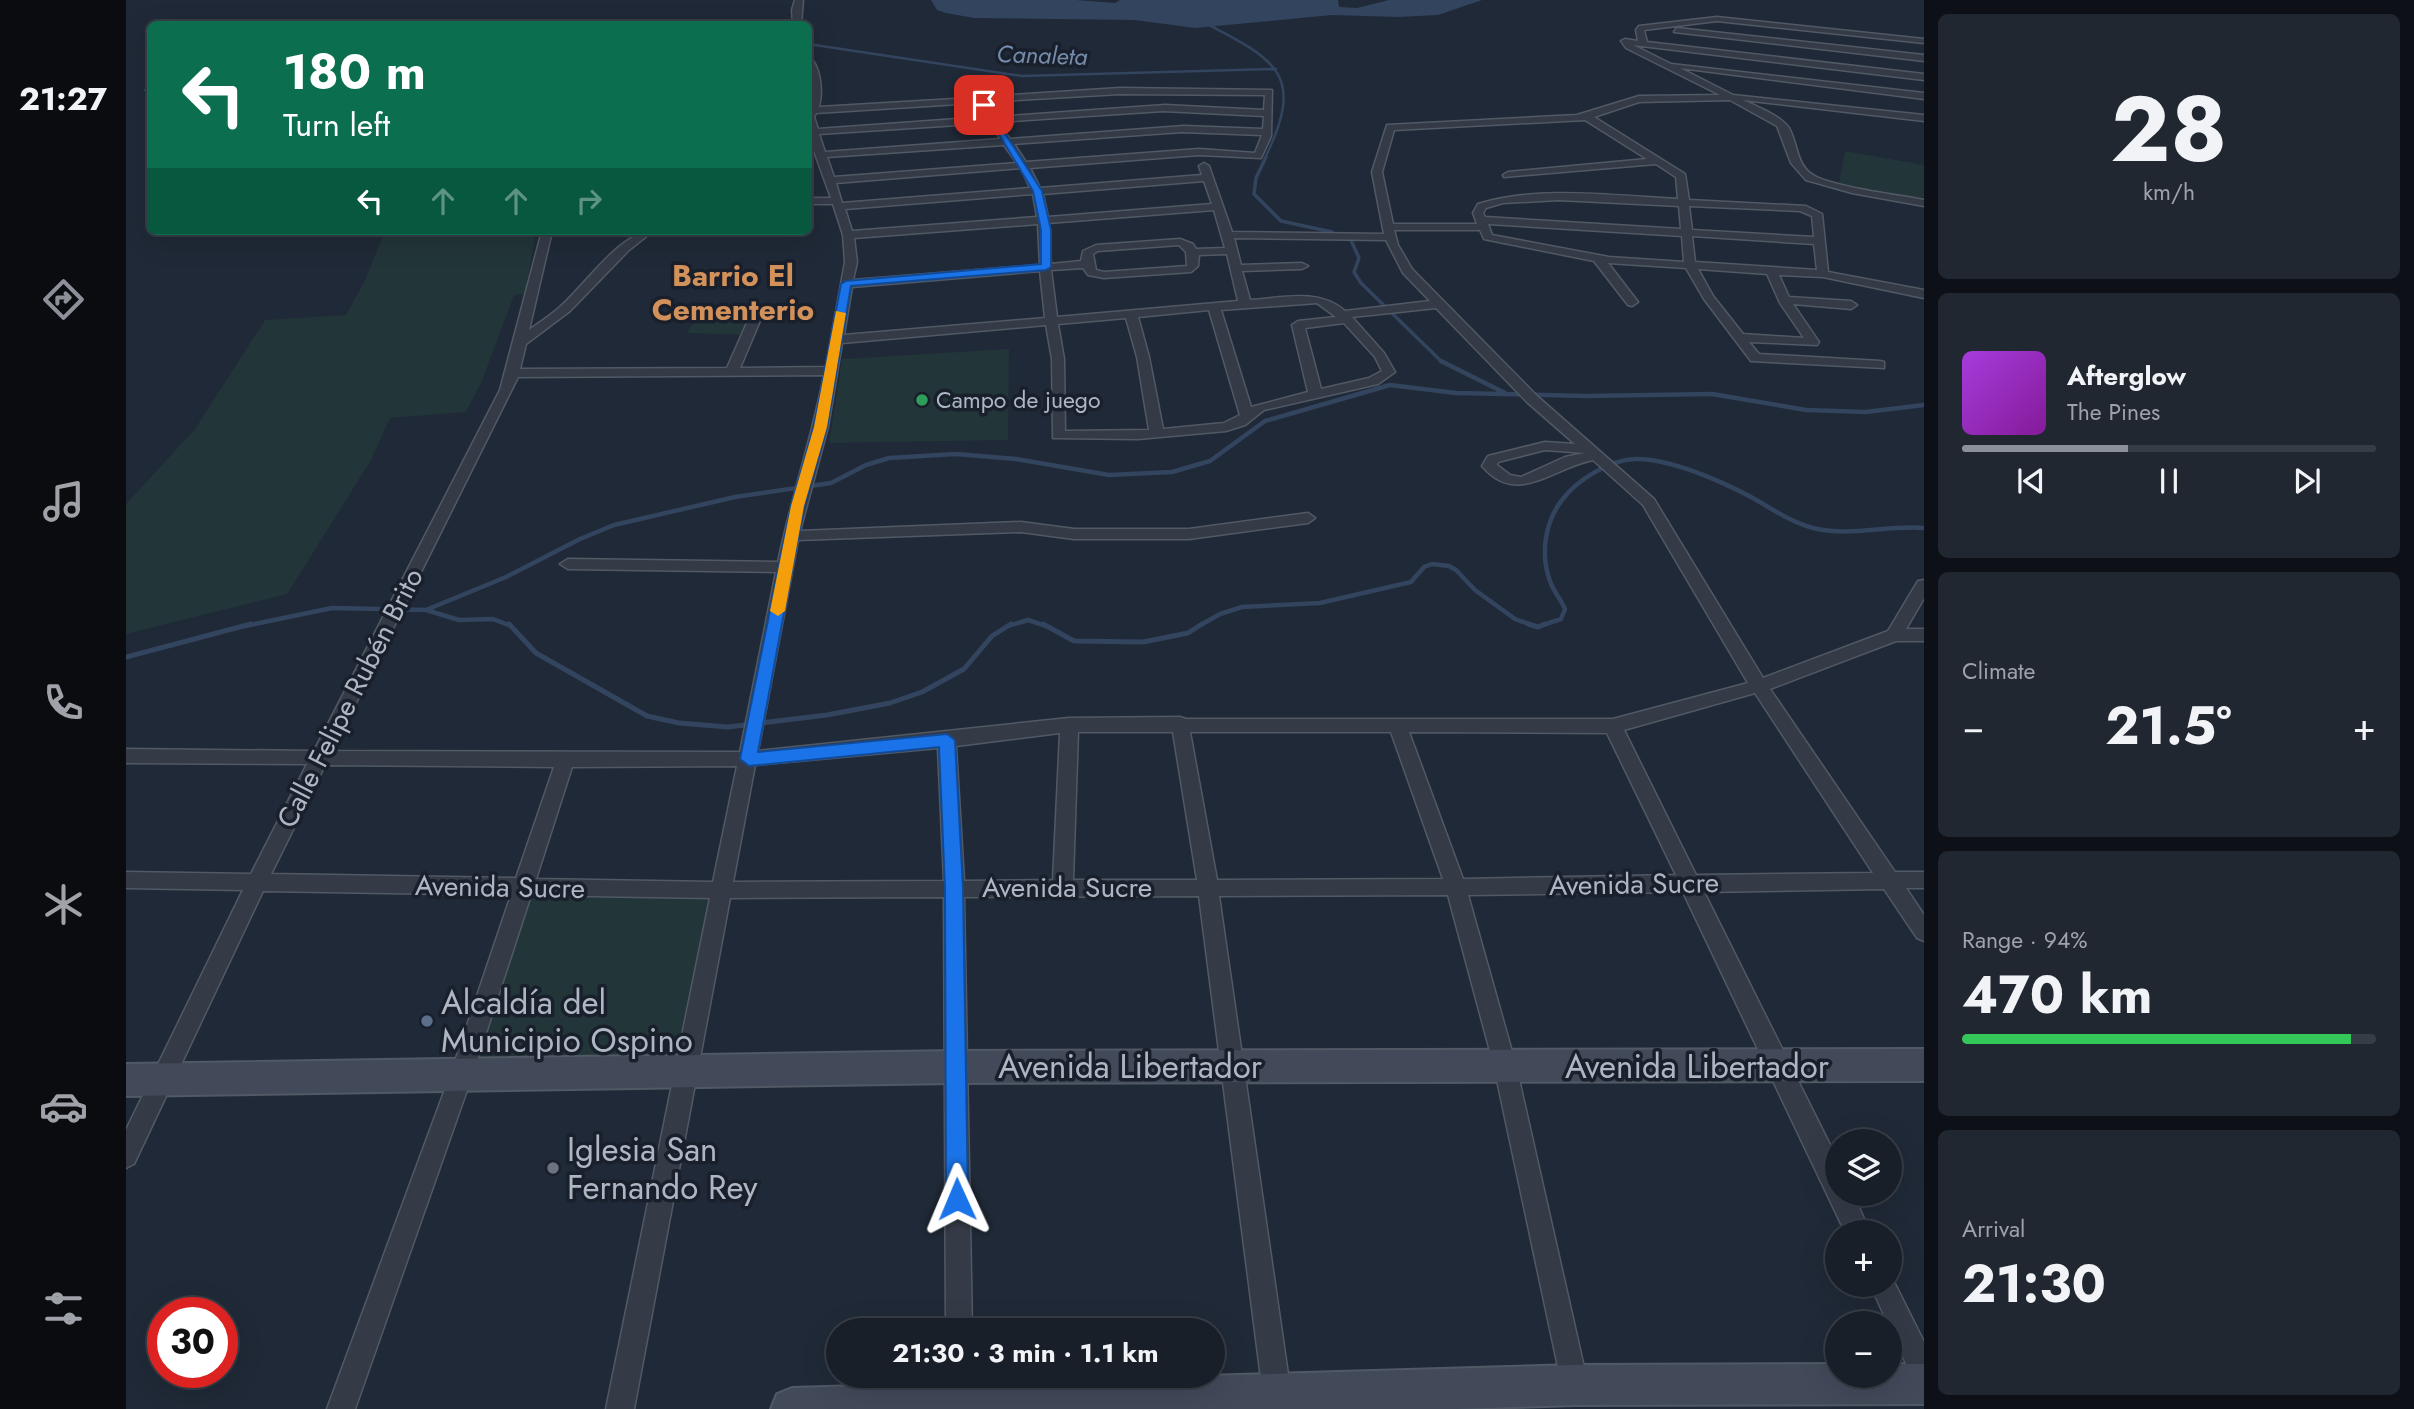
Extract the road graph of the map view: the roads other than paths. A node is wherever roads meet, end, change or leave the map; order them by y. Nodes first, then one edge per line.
1 (799, 0) edge
2 (797, 21) edge
3 (1650, 27) junction
4 (1827, 30) junction
5 (1924, 41) edge
6 (1643, 43) junction
7 (1832, 47) junction
8 (1924, 58) edge
9 (1661, 63) junction
10 (1833, 65) junction
11 (812, 76) edge
12 (1924, 77) edge
13 (1835, 85) junction
14 (968, 86) dead end
15 (1150, 90) junction
16 (1727, 96) junction
17 (1924, 96) edge
18 (979, 100) junction
19 (1837, 107) junction
20 (812, 109) edge
21 (1166, 109) junction
22 (1268, 113) junction
23 (812, 115) edge
24 (1587, 117) junction
25 (1924, 118) edge
26 (991, 119) junction
27 (1185, 130) junction
28 (812, 132) joint
29 (1266, 132) junction
30 (1006, 142) junction
31 (1199, 152) junction
32 (820, 155) junction
33 (1659, 161) junction
34 (1023, 166) junction
35 (1508, 175) dead end
36 (1208, 177) junction
37 (830, 180) junction
38 (1038, 191) junction
39 (812, 201) edge
40 (1684, 202) junction
41 (1924, 203) edge
42 (838, 204) junction
43 (1218, 207) junction
44 (1044, 219) junction
45 (1482, 223) junction
46 (1390, 232) junction
47 (1685, 232) junction
48 (848, 234) junction
49 (546, 235) edge
50 (643, 235) edge
51 (1228, 235) junction
52 (1820, 241) junction
53 (1233, 251) junction
54 (1192, 252) junction
55 (1598, 258) junction
56 (1087, 264) junction
57 (1301, 266) dead end
58 (1690, 266) junction
59 (1046, 267) junction
60 (1238, 268) junction
61 (1771, 270) junction
62 (1823, 274) junction
63 (846, 284) junction
64 (1924, 294) edge
65 (1784, 300) junction
66 (1632, 302) dead end
67 (1245, 304) junction
68 (1439, 304) junction
69 (1851, 305) dead end
70 (1214, 307) junction
71 (1130, 314) junction
72 (756, 316) dead end
73 (1343, 317) junction
74 (1053, 321) junction
75 (1741, 338) junction
76 (835, 340) junction
77 (521, 342) junction
78 (1880, 365) dead end
79 (830, 371) junction
80 (732, 372) junction
81 (513, 373) junction
82 (1315, 392) junction
83 (1247, 416) junction
84 (1157, 434) junction
85 (1602, 460) junction
86 (1308, 518) dead end
87 (792, 536) junction
88 (568, 564) dead end
89 (786, 566) junction
90 (1924, 585) edge
91 (1895, 635) junction
92 (1924, 635) edge
93 (1759, 686) junction
94 (1180, 723) junction
95 (1397, 724) junction
96 (1069, 725) junction
97 (1613, 726) junction
98 (947, 740) junction
99 (126, 756) edge
100 (320, 757) junction
101 (749, 759) junction
102 (565, 760) junction
103 (126, 880) edge
104 (1924, 880) edge
105 (1890, 881) junction
106 (257, 882) junction
107 (1689, 884) junction
108 (1063, 887) junction
109 (1208, 887) junction
110 (1456, 887) junction
111 (523, 888) junction
112 (954, 888) junction
113 (724, 890) junction
114 (1924, 932) edge
115 (1231, 1065) junction
116 (1924, 1065) edge
117 (1505, 1066) junction
118 (955, 1067) junction
119 (1780, 1068) junction
120 (462, 1073) junction
121 (685, 1073) junction
122 (161, 1079) junction
123 (126, 1080) edge
124 (126, 1156) edge
125 (1825, 1161) edge
126 (1889, 1297) edge
127 (959, 1318) edge
128 (1924, 1371) edge
129 (1924, 1384) edge
130 (1574, 1385) junction
131 (960, 1396) edge
132 (1278, 1401) edge
133 (341, 1409) edge
134 (621, 1409) edge
135 (792, 1409) edge

1 - 2 street
3 - 4 street
3 - 6 street
3 - 7 street
4 - 5 street
4 - 7 street
6 - 9 street
6 - 10 street
7 - 8 street
7 - 10 street
9 - 13 street
9 - 16 street
10 - 12 street
10 - 13 street
11 - 20 street
13 - 17 street
13 - 19 street
14 - 18 street
15 - 18 street
15 - 21 street
15 - 22 street
16 - 19 street
16 - 24 street
16 - 41 street
18 - 23 street
18 - 26 street
19 - 25 street
21 - 22 street
21 - 26 street
21 - 27 street
22 - 29 street
24 - 33 street
24 - 46 street
26 - 28 street
26 - 30 street
27 - 29 street
27 - 30 street
27 - 31 street
28 - 32 street
29 - 31 street
30 - 32 street
30 - 34 street
31 - 34 street
31 - 36 street
32 - 37 street
33 - 35 street
33 - 40 street
34 - 37 street
34 - 38 street
36 - 38 street
36 - 43 street
37 - 42 street
38 - 42 street
38 - 44 street
39 - 42 street
40 - 45 street
40 - 47 street
40 - 52 street
42 - 48 street
43 - 44 street
43 - 51 street
44 - 48 street
44 - 59 street
45 - 46 street
45 - 47 street
45 - 55 street
46 - 51 street
46 - 68 street
47 - 52 street
47 - 58 street
48 - 63 street
49 - 77 street, Calle Felipe Rubén Brito
50 - 77 street
51 - 53 street
52 - 62 street
53 - 54 street
53 - 60 street
54 - 56 street
54 - 56 street
55 - 58 street
55 - 66 street
56 - 59 street
57 - 60 street
58 - 61 street
58 - 75 street
59 - 63 street
59 - 74 street
60 - 67 street
61 - 62 street
61 - 65 street
62 - 64 street
63 - 76 street
65 - 69 street
65 - 75 street
67 - 70 street
67 - 73 street
68 - 73 street
68 - 85 street
70 - 71 street
70 - 83 street
71 - 74 street
71 - 84 street
72 - 80 street
73 - 82 street
73 - 82 street
74 - 76 street
74 - 84 street
75 - 78 street
76 - 79 street
77 - 81 street, Calle Felipe Rubén Brito
79 - 80 street
79 - 87 street
80 - 81 street
81 - 100 street, Calle Felipe Rubén Brito
82 - 83 street
83 - 84 street
85 - 85 street
85 - 93 street
86 - 87 street
87 - 89 street
88 - 89 street
89 - 101 street
90 - 91 street
91 - 92 street
91 - 93 street
93 - 97 street
93 - 105 street
94 - 95 street
94 - 96 street
94 - 109 street
95 - 97 street
95 - 110 street
96 - 98 street
96 - 108 street
97 - 107 street
98 - 101 street
98 - 112 street
99 - 100 street
100 - 102 street
100 - 106 street, Calle Felipe Rubén Brito
101 - 102 street
101 - 113 street
102 - 111 street
103 - 106 street, Avenida Sucre
104 - 105 street, Avenida Sucre
105 - 107 street, Avenida Sucre
105 - 114 street
106 - 111 street, Avenida Sucre
106 - 122 street, Calle Felipe Rubén Brito
107 - 110 street, Avenida Sucre
107 - 119 street
108 - 109 street, Avenida Sucre
108 - 112 street, Avenida Sucre
109 - 110 street, Avenida Sucre
109 - 115 street
110 - 117 street
111 - 113 street, Avenida Sucre
111 - 120 street
112 - 113 street, Avenida Sucre
112 - 118 street
113 - 121 street
115 - 117 main road, Avenida Libertador
115 - 118 main road, Avenida Libertador
115 - 132 street
116 - 119 main road, Avenida Libertador
117 - 119 main road, Avenida Libertador
117 - 130 street
118 - 121 main road, Avenida Libertador
118 - 127 street
119 - 125 street
120 - 121 main road, Avenida Libertador
120 - 122 main road, Avenida Libertador
120 - 133 street
121 - 134 street
122 - 123 main road, Avenida Libertador
122 - 124 street, Calle Felipe Rubén Brito
126 - 128 street
129 - 130 main road
130 - 132 main road
131 - 132 main road
131 - 135 main road

